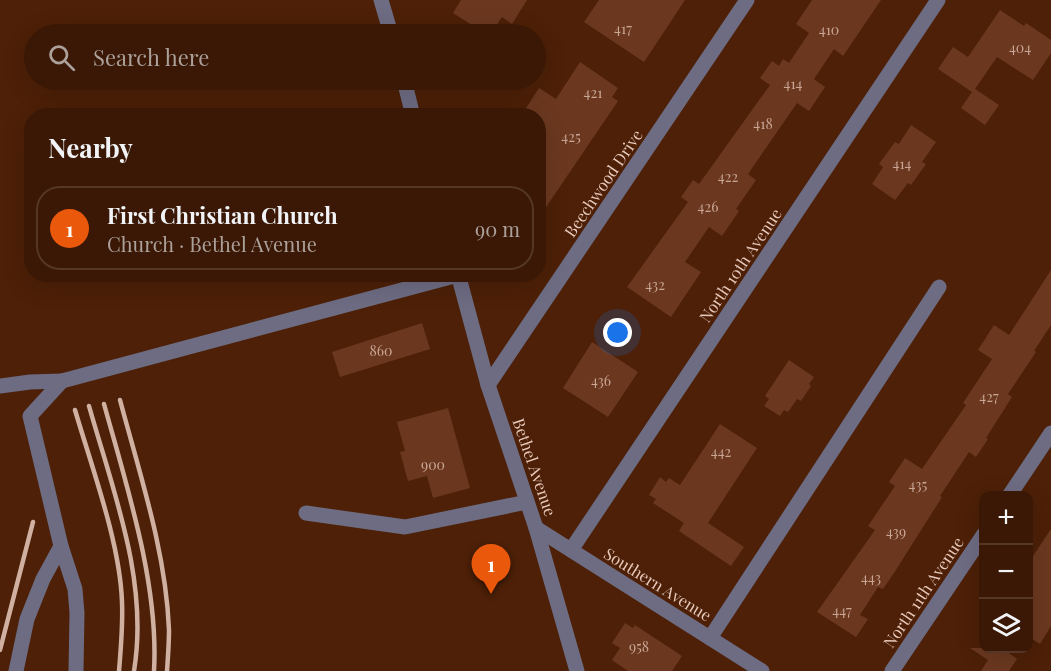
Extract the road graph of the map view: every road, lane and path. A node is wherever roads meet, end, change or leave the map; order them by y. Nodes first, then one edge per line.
1 (381, 0) edge
2 (747, 0) edge
3 (938, 0) edge
4 (388, 24) edge
5 (407, 90) edge
6 (412, 108) edge
7 (432, 282) edge
8 (460, 282) edge
9 (939, 287) dead end
10 (62, 381) junction
11 (488, 385) junction
12 (0, 386) edge
13 (1051, 433) edge
14 (1012, 491) edge
15 (527, 502) junction
16 (306, 513) dead end
17 (536, 528) junction
18 (979, 541) edge
19 (61, 546) junction
20 (571, 550) junction
21 (710, 638) junction
22 (16, 671) edge
23 (76, 671) edge
24 (577, 671) edge
25 (762, 671) edge
26 (892, 671) edge

1 - 4 street
2 - 11 street, Beechwood Drive
3 - 20 street, North 10th Avenue
5 - 6 street
7 - 10 street
8 - 11 street, Bethel Avenue
9 - 21 street
10 - 12 street
10 - 19 street
11 - 15 street, Bethel Avenue
13 - 14 street
15 - 16 street
15 - 17 street, Bethel Avenue
17 - 20 street, Southern Avenue
17 - 24 street, Bethel Avenue
18 - 26 street, North 11th Avenue
19 - 22 street
19 - 23 street
20 - 21 street, Southern Avenue
21 - 25 street, Southern Avenue

